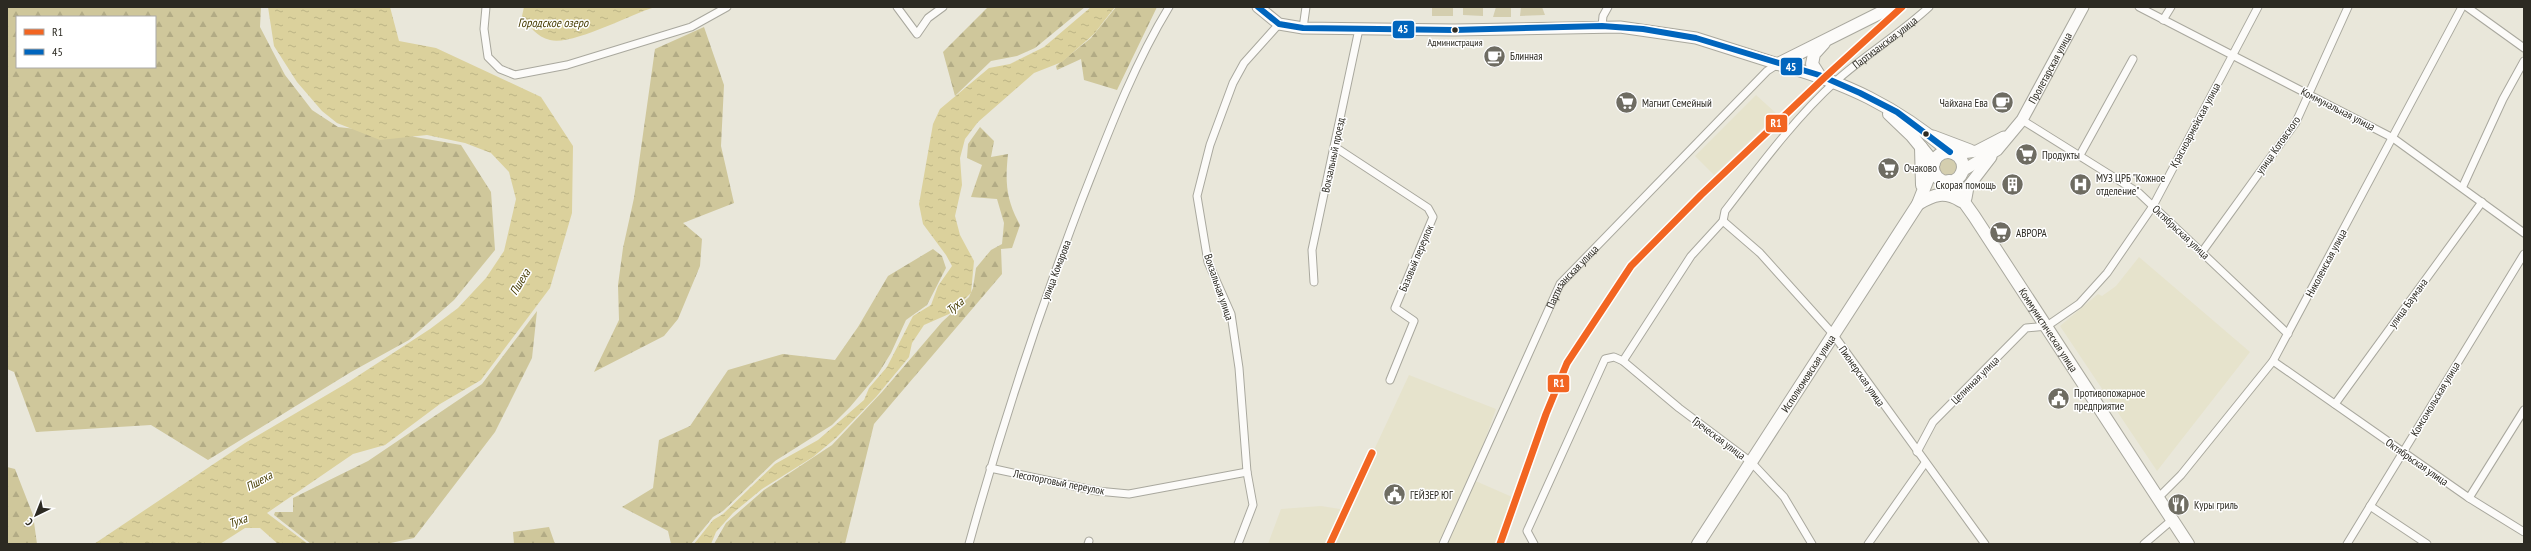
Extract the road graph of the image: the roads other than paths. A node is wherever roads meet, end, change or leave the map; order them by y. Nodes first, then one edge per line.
1 (486, 7) edge
2 (727, 7) edge
3 (897, 7) edge
4 (942, 7) edge
5 (1169, 7) edge
6 (1258, 7) edge
7 (1306, 7) edge
8 (1608, 7) edge
9 (1892, 7) edge
10 (1929, 7) edge
11 (2084, 7) edge
12 (2139, 7) edge
13 (2171, 7) edge
14 (2258, 7) edge
15 (2348, 7) edge
16 (2462, 7) edge
17 (2467, 7) edge
18 (1876, 12) edge
19 (2163, 20) junction
20 (1279, 24) junction
21 (1602, 26) junction
22 (1303, 28) junction
23 (1359, 29) junction
24 (1825, 42) junction
25 (2524, 48) edge
26 (2232, 54) junction
27 (2133, 59) dead end
28 (2524, 60) edge
29 (1778, 64) junction
30 (1819, 75) junction
31 (1835, 82) junction
32 (1860, 93) junction
33 (2309, 94) junction
34 (2019, 124) junction
35 (1928, 134) junction
36 (2393, 138) junction
37 (1335, 147) junction
38 (1921, 147) junction
39 (1997, 150) junction
40 (1977, 151) junction
41 (1952, 153) junction
42 (2080, 155) junction
43 (1933, 165) junction
44 (1962, 171) junction
45 (1948, 181) junction
46 (2462, 186) junction
47 (1964, 200) junction
48 (2482, 202) junction
49 (1918, 204) junction
50 (2153, 206) junction
51 (1723, 221) junction
52 (2524, 233) edge
53 (2202, 252) junction
54 (2524, 254) edge
55 (1314, 282) dead end
56 (2047, 326) junction
57 (1833, 334) junction
58 (2288, 334) junction
59 (1623, 361) junction
60 (2273, 361) junction
61 (1390, 380) dead end
62 (2335, 404) junction
63 (2524, 410) edge
64 (1917, 452) junction
65 (2403, 452) junction
66 (1751, 462) junction
67 (1925, 463) junction
68 (990, 468) junction
69 (1247, 472) junction
70 (2158, 498) junction
71 (2469, 498) junction
72 (2370, 506) junction
73 (2172, 520) junction
74 (2524, 532) edge
75 (969, 544) edge
76 (1238, 544) edge
77 (1443, 544) edge
78 (1534, 544) edge
79 (1698, 544) edge
80 (1812, 544) edge
81 (1868, 544) edge
82 (1986, 544) edge
83 (2144, 544) edge
84 (2188, 544) edge
85 (2347, 544) edge
86 (2427, 544) edge

1 - 2 street
3 - 4 street
5 - 68 street, улица Комарова
6 - 20 main road
7 - 22 street
8 - 21 street
9 - 18 main road
10 - 31 street, Партизанская улица
11 - 34 main road, Пролетарская улица
12 - 19 street, Коммунальная улица
13 - 19 street
14 - 26 street, Красноармейская улица
15 - 33 street, улица Котовского
16 - 36 street, Николенская улица
17 - 25 street
18 - 24 main road
19 - 26 street, Коммунальная улица
20 - 22 main road
20 - 69 street, Вокзальная улица
21 - 23 main road
21 - 29 main road
22 - 23 main road
23 - 37 street, Вокзальный проезд
24 - 29 main road
24 - 30 main road
26 - 33 street, Коммунальная улица
26 - 50 street, Красноармейская улица
27 - 42 street
28 - 46 street
29 - 30 main road
29 - 77 street, Партизанская улица
30 - 31 main road
31 - 32 main road
31 - 51 street, Партизанская улица
32 - 35 main road
32 - 38 main road
33 - 36 street, Коммунальная улица
33 - 53 street, улица Котовского
34 - 39 main road, Пролетарская улица
34 - 40 main road, Пролетарская улица
34 - 42 street, Октябрьская улица
35 - 40 main road
35 - 41 main road
36 - 46 street, Коммунальная улица
36 - 58 street, Николенская улица
37 - 55 street, Вокзальный проезд
37 - 61 street, Базовый переулок
38 - 43 main road
38 - 49 main road
39 - 44 main road, Пролетарская улица
39 - 47 main road
40 - 41 main road, Пролетарская улица
41 - 43 main road
41 - 44 main road
42 - 50 street, Октябрьская улица
43 - 45 main road
43 - 49 main road, Исполкомовская улица
44 - 45 main road
44 - 47 main road, Коммунистическая улица
45 - 47 main road, Коммунистическая улица
45 - 49 main road, Исполкомовская улица
46 - 48 street, Коммунальная улица
47 - 49 main road
47 - 56 main road, Коммунистическая улица
48 - 52 street, Коммунальная улица
48 - 62 street, улица Баумана
49 - 57 main road, Исполкомовская улица
50 - 53 street, Октябрьская улица
50 - 56 street, Красноармейская улица
51 - 57 street, Пионерская улица
51 - 59 street, Партизанская улица
53 - 58 street, Октябрьская улица
54 - 65 street, Комсомольская улица
56 - 64 street, Целинная улица
56 - 70 main road, Коммунистическая улица
57 - 64 street, Пионерская улица
57 - 66 main road, Исполкомовская улица
58 - 60 street, Николенская улица
59 - 66 street, Греческая улица
59 - 78 street
60 - 62 street, Октябрьская улица
60 - 70 street, Николенская улица
62 - 65 street, Октябрьская улица
63 - 71 street
64 - 67 street, Пионерская улица
65 - 71 street, Октябрьская улица
65 - 72 street, Комсомольская улица
66 - 79 main road, Исполкомовская улица
66 - 80 street, Греческая улица
67 - 81 street
67 - 82 street, Пионерская улица
68 - 69 street, Лесоторговый переулок
68 - 75 street, улица Комарова
69 - 76 street, Вокзальная улица
70 - 73 main road, Коммунистическая улица
71 - 74 street, Октябрьская улица
72 - 85 street, Комсомольская улица
72 - 86 street
73 - 83 street
73 - 84 main road, Коммунистическая улица

